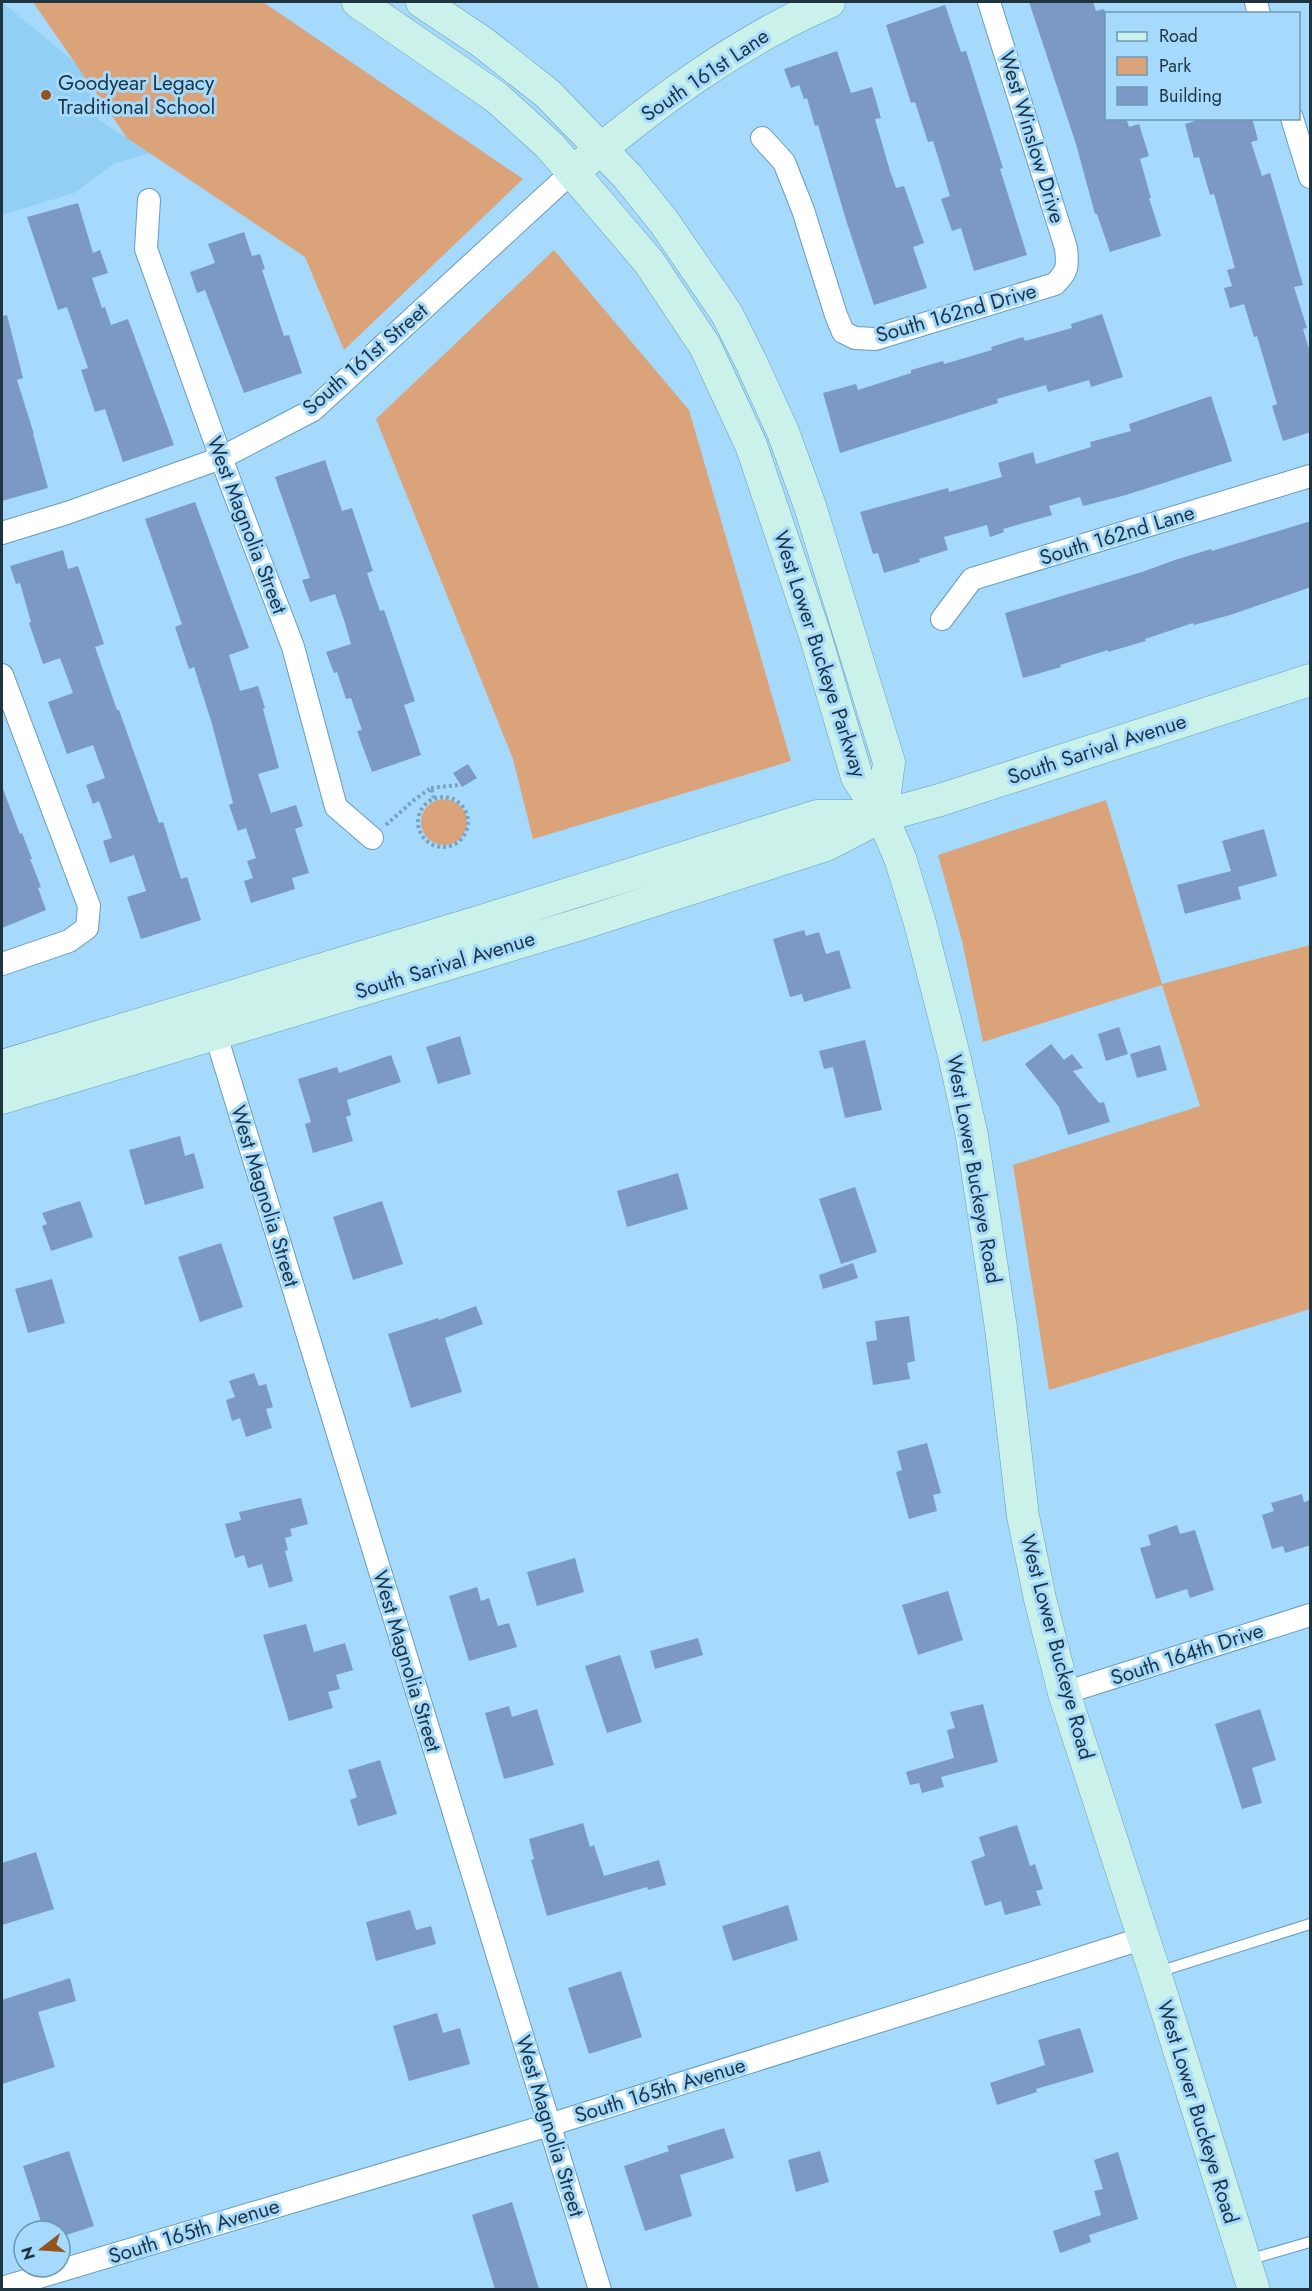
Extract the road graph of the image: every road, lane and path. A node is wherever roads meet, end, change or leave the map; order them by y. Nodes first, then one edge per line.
1 (358, 2) edge
2 (422, 2) edge
3 (829, 2) edge
4 (989, 2) edge
5 (1293, 120) edge
6 (762, 138) dead end
7 (587, 160) junction
8 (1311, 177) edge
9 (149, 200) dead end
10 (1065, 274) joint
11 (221, 459) junction
12 (1311, 476) edge
13 (2, 532) edge
14 (942, 619) dead end
15 (2, 675) edge
16 (1311, 680) edge
17 (458, 784) dead end
18 (432, 788) junction
19 (434, 798) junction
20 (882, 816) junction
21 (372, 838) joint
22 (2, 964) edge
23 (211, 1018) junction
24 (2, 1066) edge
25 (2, 1098) edge
26 (1311, 1614) edge
27 (1064, 1693) junction
28 (1311, 1924) edge
29 (1144, 1938) junction
30 (1155, 1973) junction
31 (549, 2125) junction
32 (1311, 2242) edge
33 (1249, 2275) edge
34 (2, 2288) edge
35 (600, 2289) edge

1 - 7 main road, West Lower Buckeye Parkway
2 - 7 main road, West Lower Buckeye Parkway
3 - 7 main road, South 161st Lane
4 - 10 street, West Winslow Drive
5 - 8 street
6 - 10 street, South 162nd Drive
7 - 11 street, South 161st Street
7 - 20 main road, West Lower Buckeye Parkway
9 - 11 street, West Magnolia Street
11 - 13 street, South 161st Street
11 - 21 street, West Magnolia Street
12 - 14 street, South 162nd Lane
15 - 22 street
16 - 20 main road, South Sarival Avenue
17 - 18 path
18 - 19 path
18 - 21 path
19 - 19 path
20 - 23 main road, South Sarival Avenue
20 - 27 main road, West Lower Buckeye Road
23 - 24 main road, South Sarival Avenue
23 - 25 main road, South Sarival Avenue
23 - 31 street, West Magnolia Street
26 - 27 street, South 164th Drive
27 - 29 main road, West Lower Buckeye Road
28 - 30 lane
29 - 30 main road, West Lower Buckeye Road
29 - 31 street, South 165th Avenue
30 - 33 main road, West Lower Buckeye Road
31 - 34 street, South 165th Avenue
31 - 35 street, West Magnolia Street
32 - 33 lane

